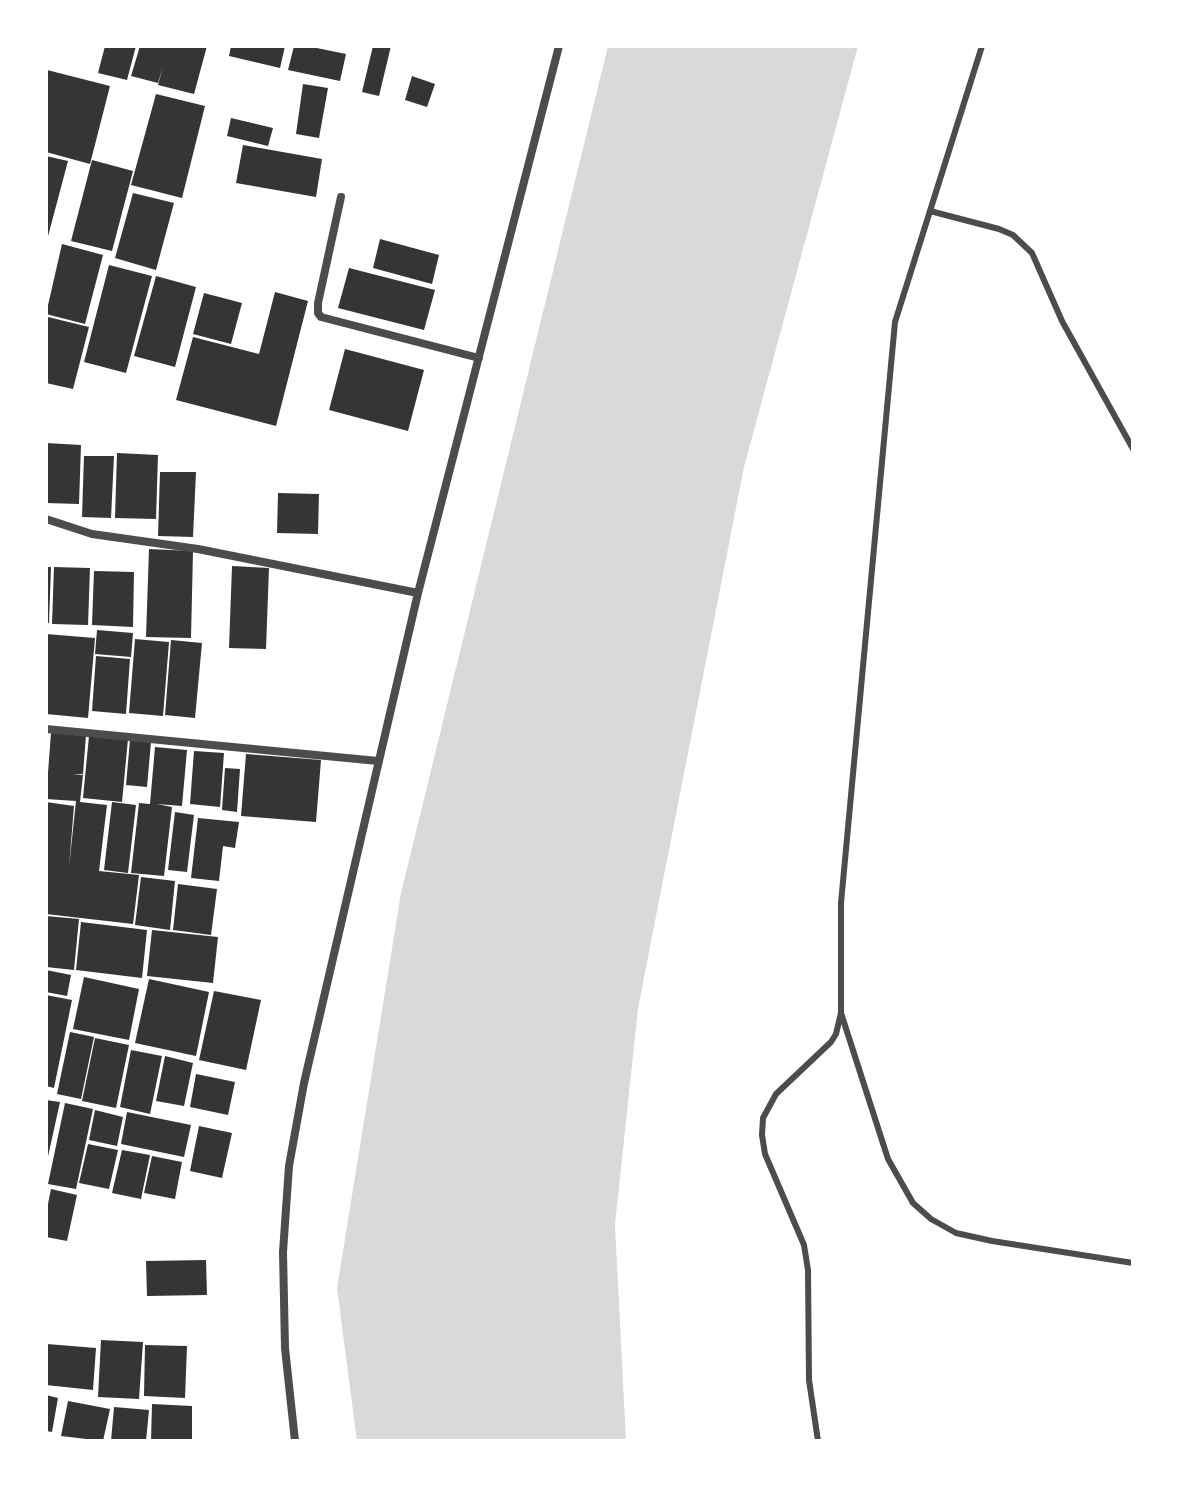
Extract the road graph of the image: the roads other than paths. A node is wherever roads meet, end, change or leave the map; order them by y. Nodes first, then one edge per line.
1 (559, 46) edge
2 (982, 46) edge
3 (341, 197) dead end
4 (930, 211) junction
5 (479, 358) junction
6 (1133, 449) edge
7 (46, 519) edge
8 (418, 593) junction
9 (46, 729) edge
10 (378, 761) junction
11 (841, 1013) junction
12 (1133, 1263) edge
13 (295, 1441) edge
14 (818, 1441) edge

1 - 5 street
2 - 4 lane
3 - 5 street
4 - 6 lane
4 - 11 lane
5 - 8 street
7 - 8 street
8 - 10 street
9 - 10 street
10 - 13 street
11 - 12 lane
11 - 14 lane

